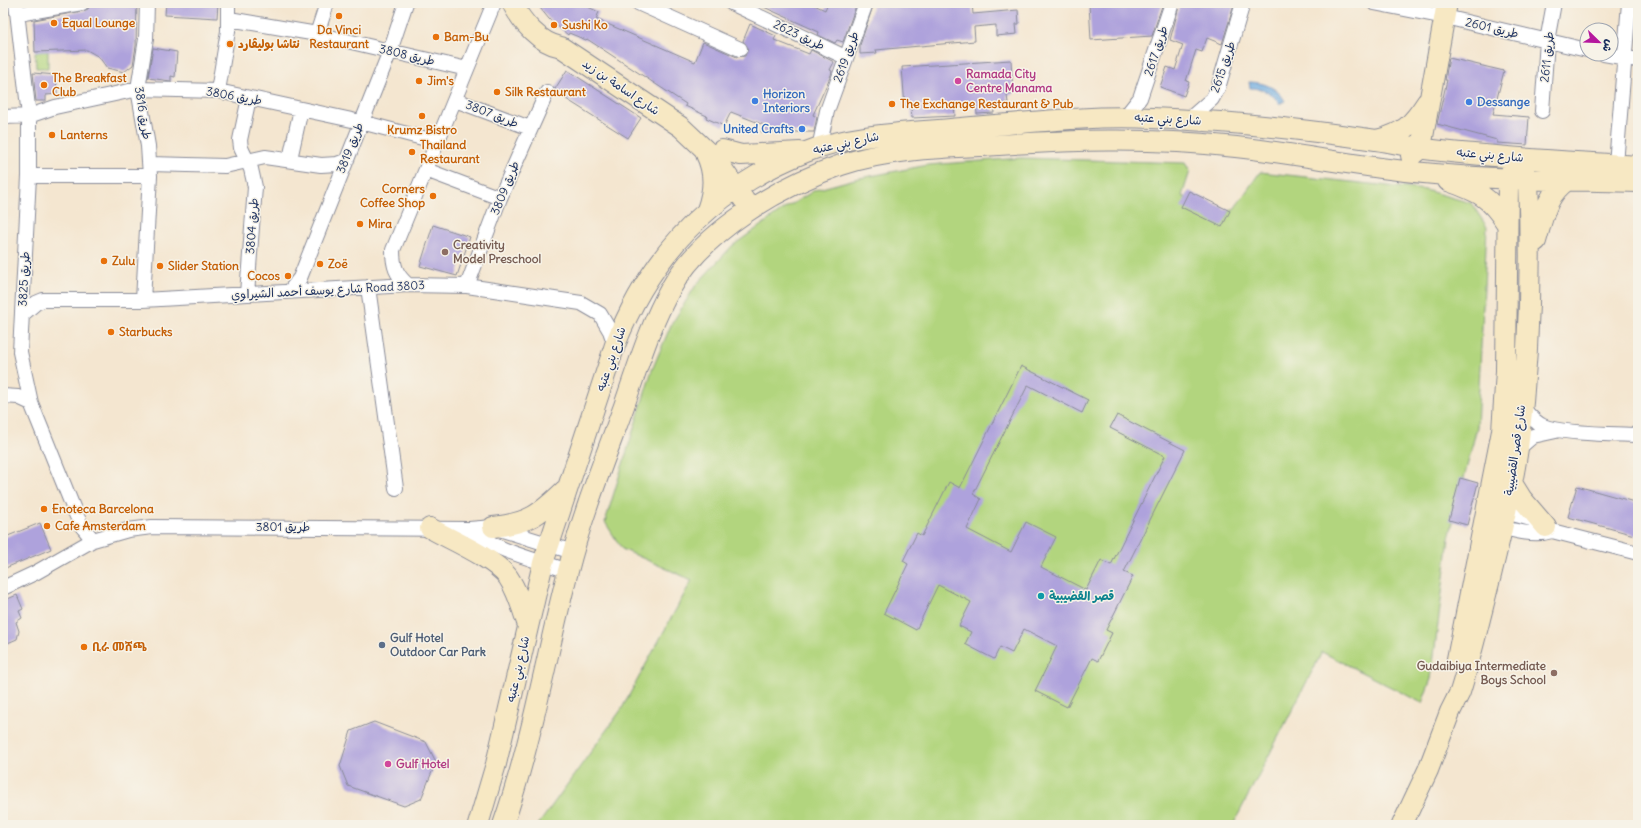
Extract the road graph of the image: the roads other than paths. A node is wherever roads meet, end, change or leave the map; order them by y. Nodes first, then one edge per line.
1 (82, 3) edge
2 (147, 3) edge
3 (228, 3) edge
4 (327, 3) edge
5 (406, 3) edge
6 (494, 3) edge
7 (512, 3) edge
8 (524, 3) edge
9 (638, 3) edge
10 (731, 3) edge
11 (866, 3) edge
12 (1172, 3) edge
13 (1243, 3) edge
14 (1374, 3) edge
15 (1554, 3) edge
16 (1629, 3) edge
17 (17, 8) edge
18 (662, 8) edge
19 (1446, 10) edge
20 (228, 19) junction
21 (317, 34) junction
22 (1547, 41) junction
23 (561, 47) junction
24 (1579, 48) edge
25 (740, 49) dead end
26 (390, 51) junction
27 (845, 57) junction
28 (1619, 57) edge
29 (1631, 60) edge
30 (467, 69) junction
31 (138, 88) junction
32 (218, 92) junction
33 (547, 92) dead end
34 (1142, 93) junction
35 (249, 98) junction
36 (1429, 98) junction
37 (455, 100) junction
38 (301, 109) junction
39 (827, 111) junction
40 (1542, 111) dead end
41 (29, 116) junction
42 (3, 117) edge
43 (1125, 117) junction
44 (1155, 118) junction
45 (1187, 121) junction
46 (361, 122) junction
47 (1242, 123) junction
48 (681, 127) junction
49 (530, 128) junction
50 (1376, 140) junction
51 (438, 142) junction
52 (839, 143) junction
53 (702, 146) junction
54 (1235, 147) junction
55 (1421, 148) junction
56 (722, 150) junction
57 (812, 150) junction
58 (290, 159) junction
59 (1323, 159) junction
60 (247, 161) junction
61 (345, 161) junction
62 (1616, 164) junction
63 (1638, 166) edge
64 (1517, 168) junction
65 (150, 170) junction
66 (426, 170) junction
67 (1424, 173) junction
68 (29, 176) junction
69 (1568, 180) junction
70 (1638, 182) edge
71 (742, 185) junction
72 (500, 198) junction
73 (753, 208) junction
74 (707, 210) junction
75 (1507, 224) junction
76 (1530, 260) junction
77 (408, 285) junction
78 (467, 286) junction
79 (368, 287) junction
80 (290, 291) junction
81 (247, 294) junction
82 (144, 300) junction
83 (22, 315) junction
84 (615, 345) junction
85 (3, 396) edge
86 (31, 403) junction
87 (1522, 408) junction
88 (1562, 430) junction
89 (1638, 435) edge
90 (1518, 449) junction
91 (1512, 483) junction
92 (396, 488) dead end
93 (567, 489) junction
94 (1485, 515) junction
95 (1504, 520) junction
96 (493, 527) junction
97 (430, 528) junction
98 (469, 529) junction
99 (1549, 529) junction
100 (93, 540) junction
101 (549, 544) junction
102 (573, 552) junction
103 (1638, 553) edge
104 (543, 562) junction
105 (568, 571) junction
106 (3, 588) edge
107 (528, 626) junction
108 (1450, 712) junction
109 (478, 825) edge
110 (504, 825) edge
111 (1402, 825) edge

1 - 17 street
2 - 31 street, طريق 3816
3 - 20 street
4 - 21 street
5 - 26 street, طريق 3819
6 - 30 street
7 - 23 main road, شارع اسامة بن زيد
8 - 23 main road, شارع اسامة بن زيد
9 - 18 street
10 - 27 street, طريق 2623
11 - 27 street, طريق 2619
12 - 34 street, طريق 2617
13 - 45 street, طريق 2615
14 - 19 street, طريق 2601
15 - 22 street, طريق 2611
16 - 29 street
17 - 41 street, طريق 3825
18 - 25 street
19 - 22 street, طريق 2601
19 - 36 main road
20 - 21 street, طريق 3808
20 - 32 street
21 - 26 street, طريق 3808
22 - 24 street, طريق 2601
22 - 40 street, طريق 2611
23 - 48 main road, شارع اسامة بن زيد
26 - 30 street, طريق 3808
26 - 46 street, طريق 3819
27 - 39 street, طريق 2619
28 - 29 street
29 - 62 street
30 - 37 street
31 - 32 street, طريق 3806
31 - 41 street, طريق 3806
31 - 65 street, طريق 3816
32 - 35 street, طريق 3806
33 - 49 street, طريق 3809
34 - 43 street, طريق 2617
34 - 44 street
35 - 38 street, طريق 3806
35 - 60 street, طريق 3804
36 - 50 main road
36 - 55 main road
37 - 49 street, طريق 3807
37 - 51 street
38 - 46 street, طريق 3806
38 - 58 street
39 - 52 street
39 - 57 street, طريق 2619
41 - 42 street, طريق 3806
41 - 68 street, طريق 3825
43 - 44 main road, شارع بني عتبه
43 - 52 main road, شارع بني عتبه
44 - 45 main road, شارع بني عتبه
45 - 47 main road, شارع بني عتبه
46 - 51 street, طريق 3806
46 - 61 street, طريق 3819
47 - 50 main road, شارع بني عتبه
47 - 54 main road
48 - 53 main road, شارع اسامة بن زيد
48 - 56 main road, شارع اسامة بن زيد
49 - 72 street, طريق 3809
50 - 55 main road, شارع بني عتبه
51 - 66 street
52 - 57 main road, شارع بني عتبه
53 - 71 main road, شارع اسامة بن زيد
53 - 74 main road
54 - 59 main road, شارع بني عتبه
54 - 73 main road, شارع بني عتبه
55 - 59 main road
55 - 64 main road, شارع بني عتبه
56 - 57 main road
56 - 71 main road, شارع اسامة بن زيد
57 - 71 main road, شارع بني عتبه
58 - 60 street
58 - 61 street
59 - 67 main road, شارع بني عتبه
60 - 65 street
60 - 81 street, طريق 3804
61 - 80 street, طريق 3819
62 - 63 main road, شارع بني عتبه
62 - 64 main road, شارع بني عتبه
64 - 67 main road, شارع بني عتبه
64 - 69 main road, شارع بني عتبه
64 - 75 main road, شارع قصر القضيبية
64 - 76 main road, شارع قصر القضيبية
65 - 68 street
65 - 82 street, طريق 3816
66 - 72 street
66 - 77 street
67 - 75 main road
68 - 83 street, طريق 3825
69 - 70 main road, شارع بني عتبه
69 - 76 main road
71 - 73 main road, شارع اسامة بن زيد
71 - 74 main road, شارع بني عتبه
72 - 78 street, طريق 3809
73 - 102 main road, شارع بني عتبه
74 - 84 main road, شارع بني عتبه
75 - 94 main road, شارع قصر القضيبية
76 - 87 main road, شارع قصر القضيبية
77 - 78 street, شارع يوسف أحمد الشيراوي Road 3803
77 - 79 street, شارع يوسف أحمد الشيراوي Road 3803
78 - 84 street, شارع يوسف أحمد الشيراوي Road 3803
79 - 80 street, شارع يوسف أحمد الشيراوي Road 3803
79 - 92 street
80 - 81 street, شارع يوسف أحمد الشيراوي Road 3803
81 - 82 street, شارع يوسف أحمد الشيراوي Road 3803
82 - 83 street, شارع يوسف أحمد الشيراوي Road 3803
83 - 86 street, طريق 3825
84 - 93 main road, شارع بني عتبه
85 - 86 street
86 - 100 street, طريق 3825
87 - 88 street
87 - 90 main road, شارع قصر القضيبية
88 - 89 street
88 - 90 street
90 - 91 main road, شارع قصر القضيبية
91 - 95 main road, شارع قصر القضيبية
91 - 99 main road
93 - 96 main road
93 - 101 main road, شارع بني عتبه
94 - 95 street
94 - 108 main road, شارع قصر القضيبية
95 - 99 street
95 - 108 main road, شارع قصر القضيبية
96 - 98 street, طريق 3801
96 - 101 street
97 - 98 street, طريق 3801
97 - 100 street, طريق 3801
97 - 107 main road
98 - 104 street
99 - 103 street
100 - 106 street, طريق 3801
101 - 102 street
101 - 104 main road, شارع بني عتبه
102 - 105 main road, شارع بني عتبه
104 - 105 street
104 - 107 main road, شارع بني عتبه
105 - 110 main road, شارع بني عتبه
107 - 109 main road, شارع بني عتبه
108 - 111 main road, شارع قصر القضيبية

